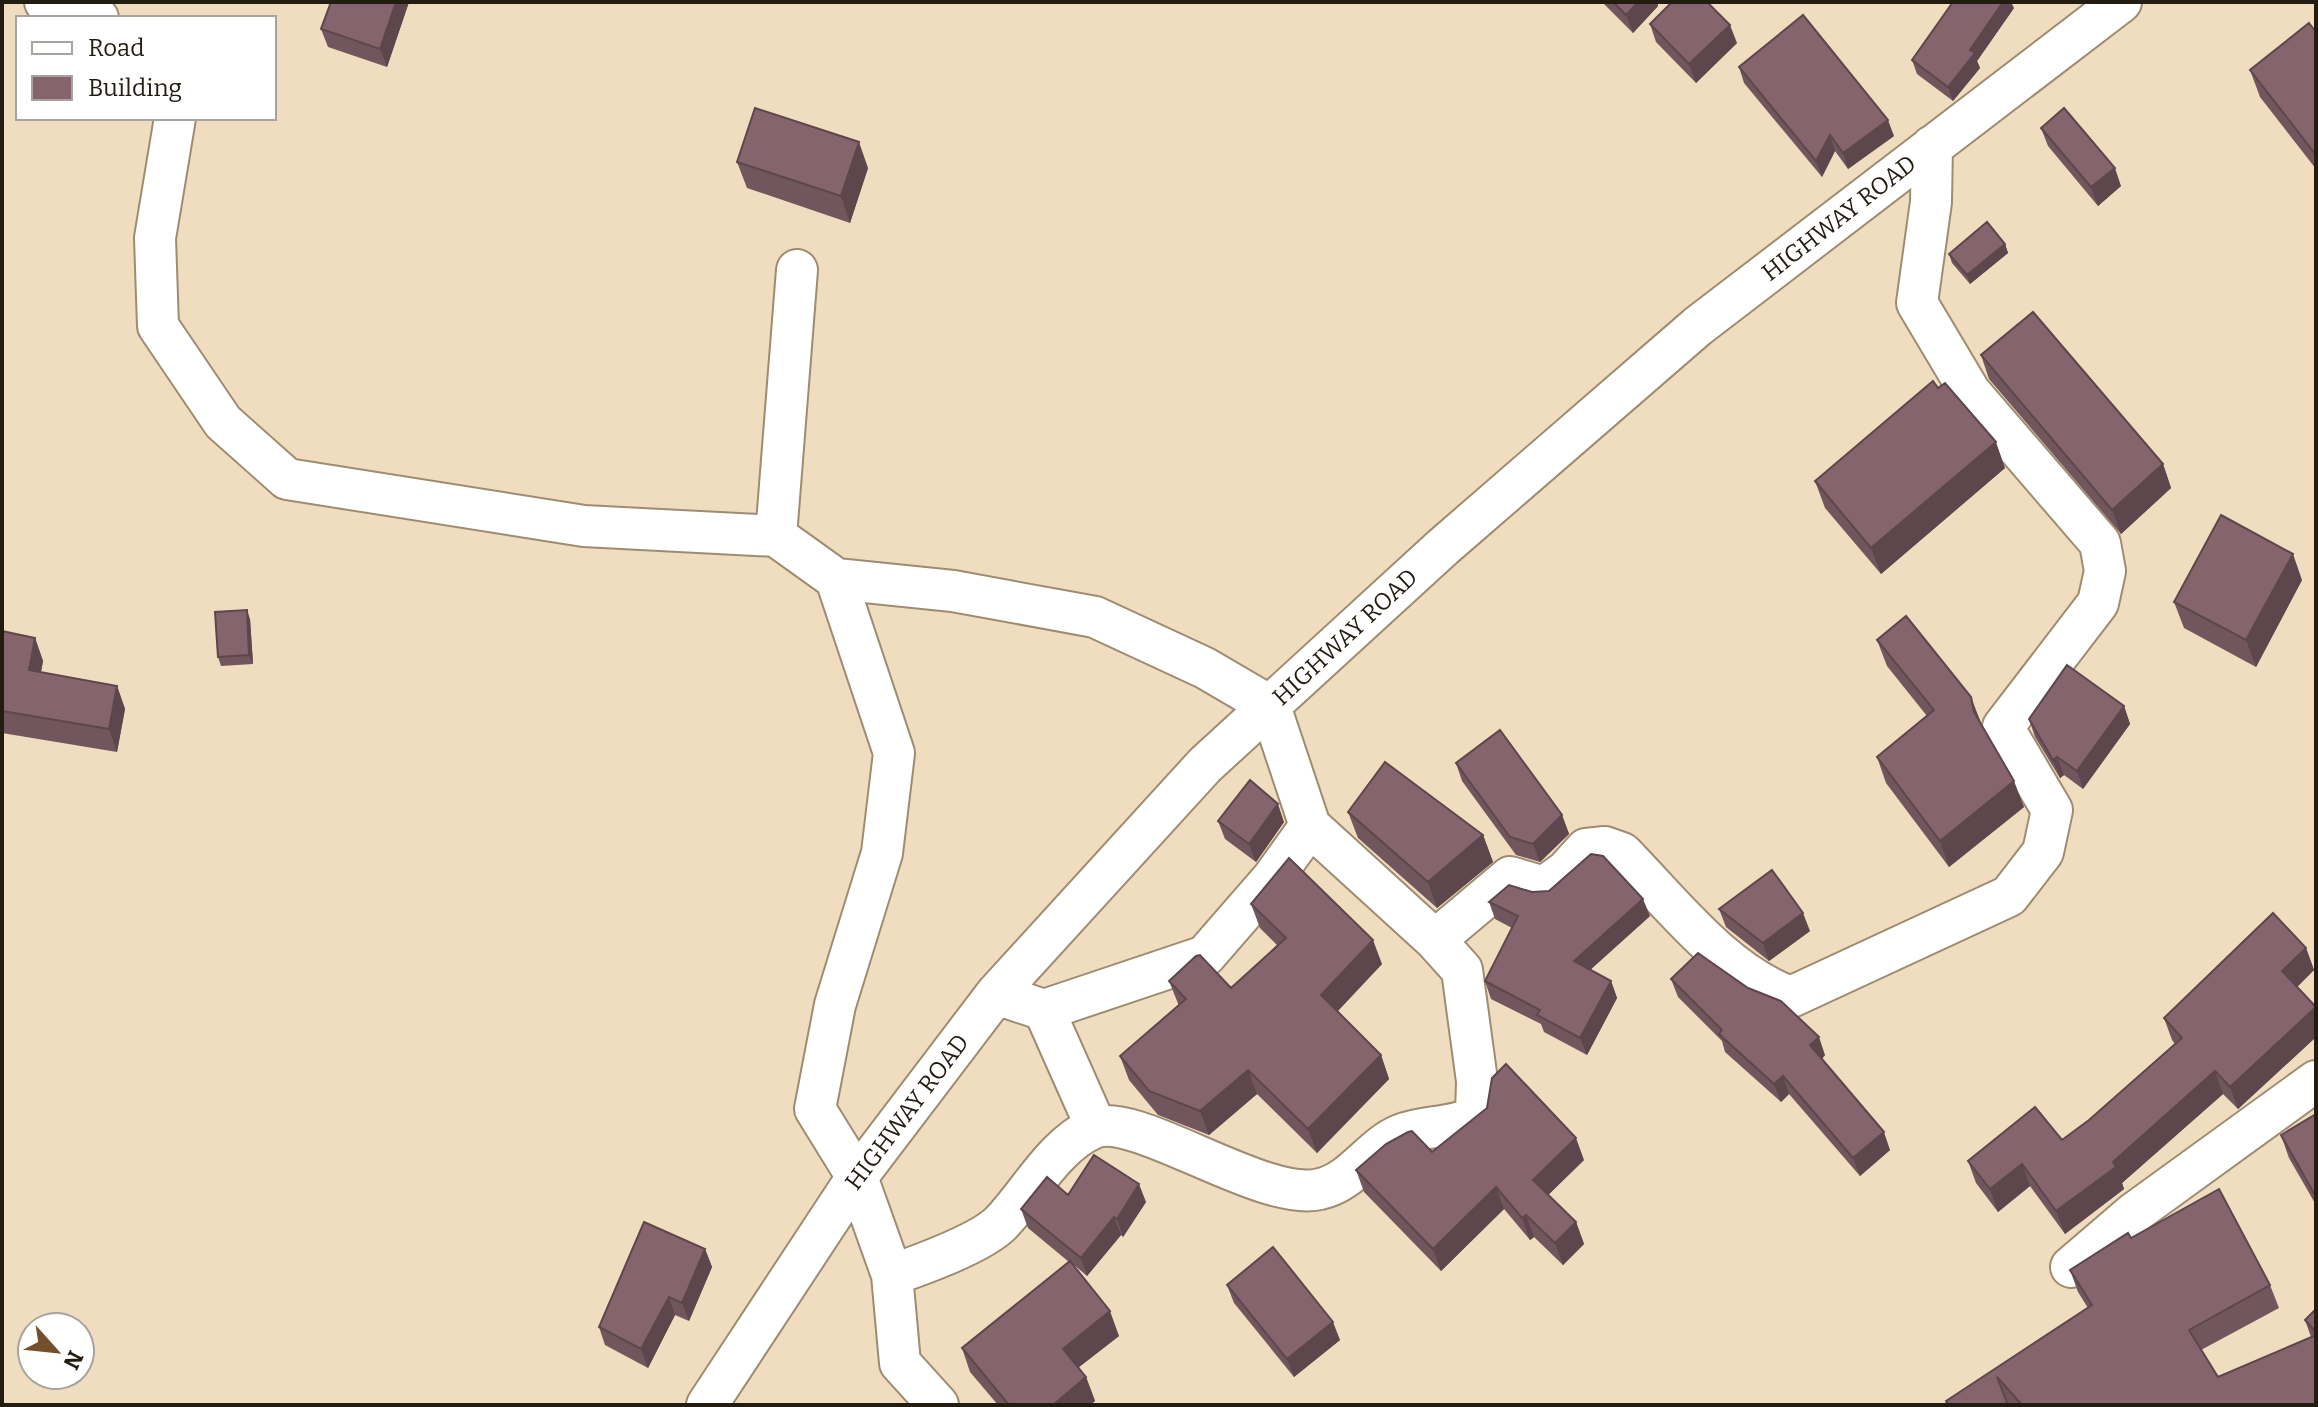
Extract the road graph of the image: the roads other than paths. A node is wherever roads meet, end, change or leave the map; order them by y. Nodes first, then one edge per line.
1 (45, 2) edge
2 (2113, 4) edge
3 (91, 16) edge
4 (175, 120) edge
5 (1932, 146) junction
6 (797, 270) dead end
7 (776, 536) junction
8 (836, 579) junction
9 (1270, 706) junction
10 (1310, 826) junction
11 (1435, 940) junction
12 (996, 994) junction
13 (1044, 1010) junction
14 (2316, 1081) edge
15 (1096, 1127) junction
16 (857, 1177) junction
17 (2071, 1267) edge
18 (892, 1275) junction
19 (707, 1405) edge
20 (938, 1405) edge

1 - 3 street
2 - 5 street, HIGHWAY ROAD
4 - 7 street
5 - 9 street, HIGHWAY ROAD
5 - 11 street
6 - 7 street
7 - 8 street
8 - 9 street
8 - 16 street
9 - 10 street
9 - 12 street, HIGHWAY ROAD
10 - 11 street
10 - 13 street
11 - 15 street
12 - 13 street
12 - 16 street, HIGHWAY ROAD
13 - 15 street
14 - 17 street
15 - 18 street
16 - 18 street
16 - 19 street, HIGHWAY ROAD
18 - 20 street

